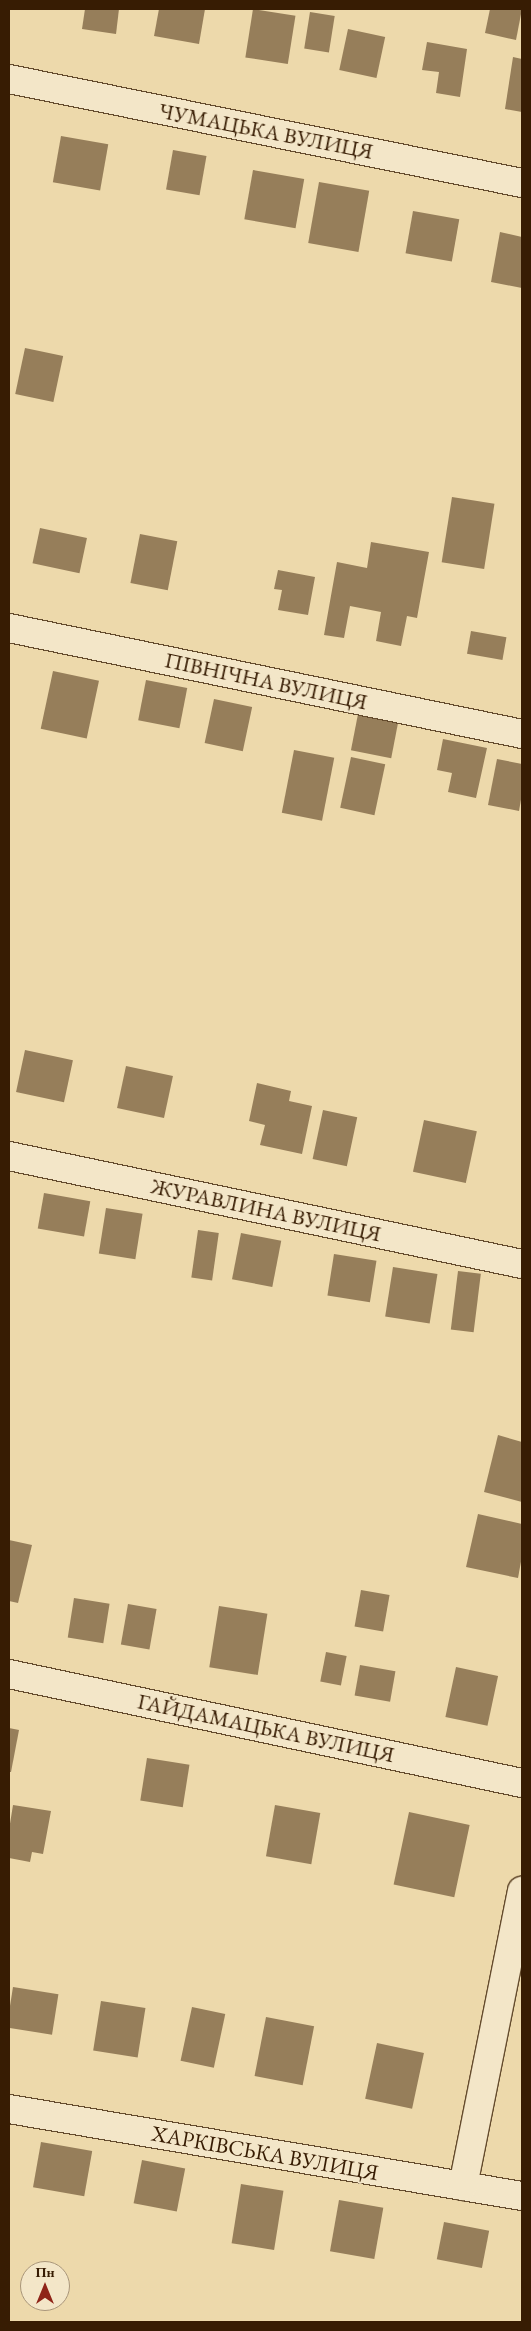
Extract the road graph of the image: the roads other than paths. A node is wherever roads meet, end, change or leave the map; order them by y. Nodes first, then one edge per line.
1 (9, 79) edge
2 (522, 183) edge
3 (9, 628) edge
4 (522, 734) edge
5 (9, 1156) edge
6 (522, 1264) edge
7 (9, 1674) edge
8 (522, 1783) edge
9 (522, 1891) edge
10 (9, 2109) edge
11 (463, 2186) junction
12 (522, 2196) edge

1 - 2 street, ЧУМАЦЬКА ВУЛИЦЯ
3 - 4 street, ПІВНІЧНА ВУЛИЦЯ
5 - 6 street, ЖУРАВЛИНА ВУЛИЦЯ
7 - 8 street, ГАЙДАМАЦЬКА ВУЛИЦЯ
9 - 11 street
10 - 11 street, ХАРКІВСЬКА ВУЛИЦЯ
11 - 12 street, ХАРКІВСЬКА ВУЛИЦЯ

